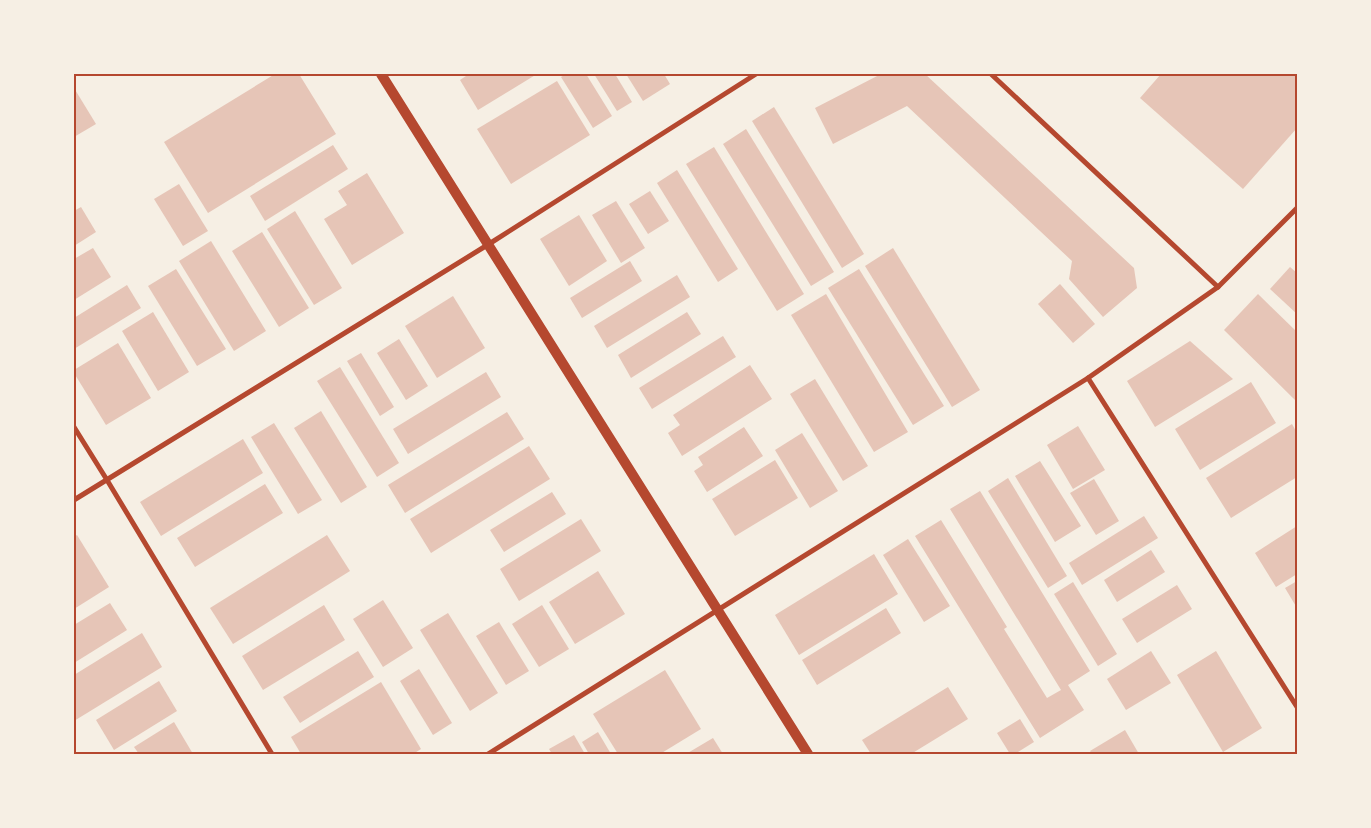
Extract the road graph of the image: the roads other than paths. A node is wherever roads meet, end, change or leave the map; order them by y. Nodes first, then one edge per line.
1 (381, 74) edge
2 (756, 74) edge
3 (991, 74) edge
4 (1297, 210) edge
5 (488, 244) junction
6 (1218, 286) junction
7 (1088, 378) junction
8 (74, 427) edge
9 (107, 480) junction
10 (74, 500) edge
11 (717, 610) junction
12 (1297, 707) edge
13 (272, 754) edge
14 (488, 754) edge
15 (808, 754) edge

1 - 5 main road
2 - 5 street
3 - 6 street
4 - 6 street
5 - 9 street
5 - 11 main road
6 - 7 street
7 - 11 street
7 - 12 street
8 - 9 street
9 - 10 street
9 - 13 street
11 - 14 street
11 - 15 main road

